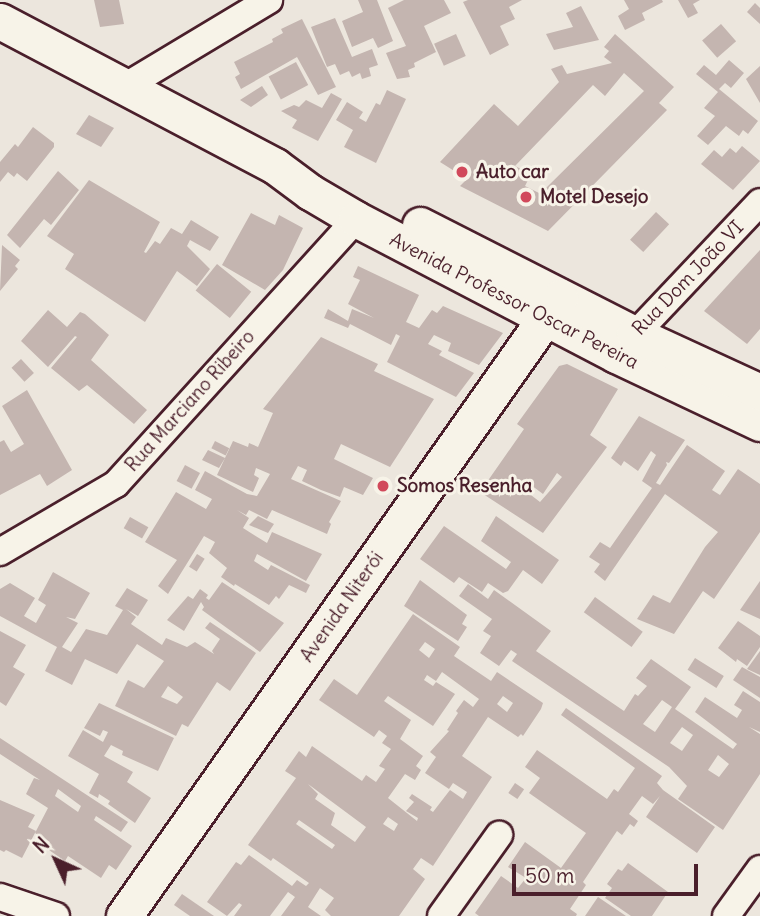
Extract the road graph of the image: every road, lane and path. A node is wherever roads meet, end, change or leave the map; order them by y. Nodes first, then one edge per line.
1 (269, 0) edge
2 (0, 21) edge
3 (126, 86) junction
4 (275, 166) junction
5 (760, 202) edge
6 (355, 219) junction
7 (553, 308) junction
8 (625, 345) junction
9 (760, 392) edge
10 (760, 423) edge
11 (0, 552) edge
12 (499, 835) dead end
13 (760, 869) edge
14 (0, 897) edge
15 (56, 916) edge
16 (124, 916) edge
17 (441, 916) edge
18 (726, 916) edge

1 - 3 street
2 - 3 main road, Avenida Professor Oscar Pereira
3 - 4 main road, Avenida Professor Oscar Pereira
4 - 6 main road, Avenida Professor Oscar Pereira
4 - 7 main road, Avenida Professor Oscar Pereira
5 - 8 street, Rua Dom João VI
6 - 7 main road, Avenida Professor Oscar Pereira
6 - 11 street, Rua Marciano Ribeiro
7 - 8 main road, Avenida Professor Oscar Pereira
7 - 16 main road, Avenida Niterói
8 - 9 main road, Avenida Professor Oscar Pereira
8 - 10 main road, Avenida Professor Oscar Pereira
12 - 17 street
13 - 18 street
14 - 15 street

